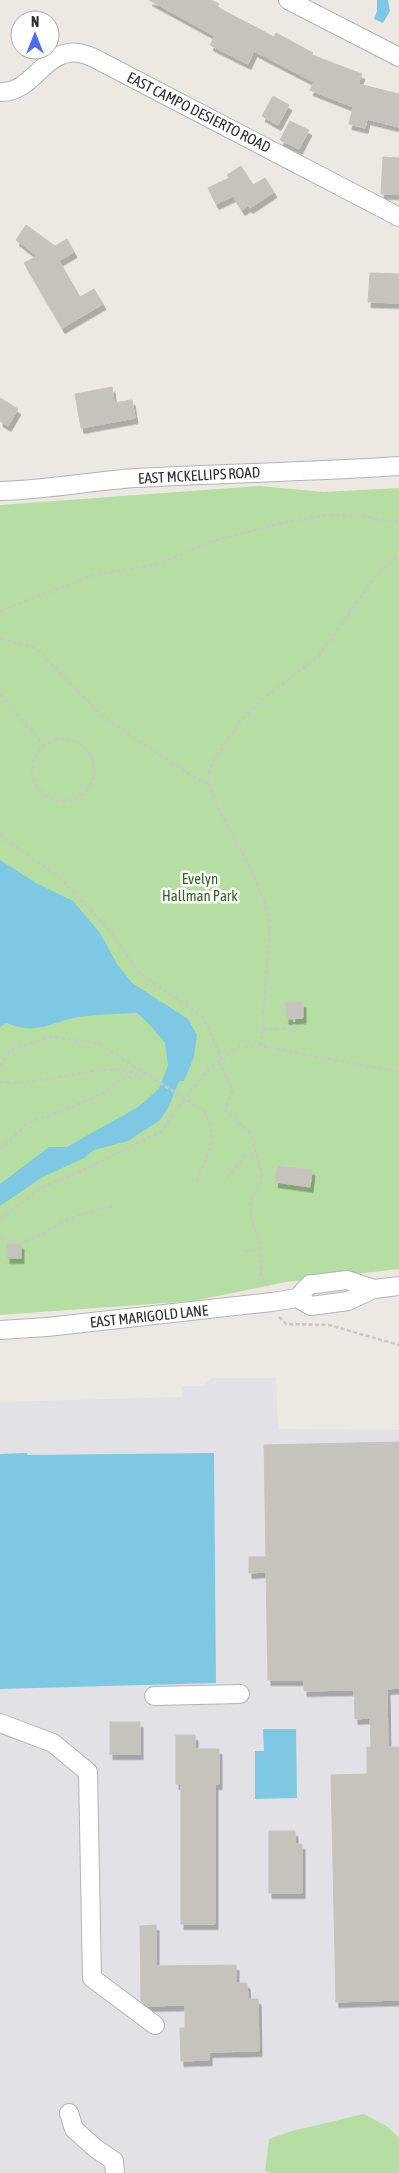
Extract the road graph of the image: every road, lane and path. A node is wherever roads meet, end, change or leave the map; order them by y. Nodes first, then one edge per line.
1 (288, 0) edge
2 (399, 57) edge
3 (0, 92) edge
4 (399, 217) edge
5 (399, 466) edge
6 (0, 491) edge
7 (399, 524) edge
8 (399, 554) edge
9 (0, 611) edge
10 (0, 638) edge
11 (0, 694) edge
12 (44, 746) junction
13 (210, 785) junction
14 (0, 835) edge
15 (294, 1018) dead end
16 (262, 1029) junction
17 (261, 1046) junction
18 (222, 1059) junction
19 (218, 1062) junction
20 (0, 1066) edge
21 (399, 1072) edge
22 (145, 1074) junction
23 (0, 1082) edge
24 (184, 1098) junction
25 (0, 1149) edge
26 (255, 1153) junction
27 (227, 1178) dead end
28 (196, 1181) dead end
29 (114, 1206) dead end
30 (0, 1219) edge
31 (0, 1237) edge
32 (261, 1250) junction
33 (245, 1251) dead end
34 (399, 1286) edge
35 (272, 1302) junction
36 (0, 1330) edge
37 (399, 1344) edge
38 (240, 1694) dead end
39 (154, 1696) dead end
40 (0, 1723) edge
41 (155, 2025) dead end
42 (69, 2113) dead end
43 (115, 2173) edge

1 - 2 street
3 - 4 street, EAST CAMPO DESIERTO ROAD
5 - 6 street, EAST MCKELLIPS ROAD
7 - 9 path
8 - 13 path
10 - 13 path
11 - 12 path
12 - 12 path
13 - 16 path
14 - 18 path
15 - 16 path
16 - 17 path
17 - 18 path
17 - 21 path
18 - 19 path
19 - 24 path
19 - 26 path
20 - 22 path
22 - 23 path
22 - 24 path
22 - 25 path
24 - 28 path
24 - 30 path
26 - 27 path
26 - 32 path
29 - 31 path
32 - 33 path
32 - 35 path
34 - 35 street, EAST MARIGOLD LANE
35 - 36 street, EAST MARIGOLD LANE
35 - 37 path
38 - 39 street
40 - 41 street
42 - 43 street

